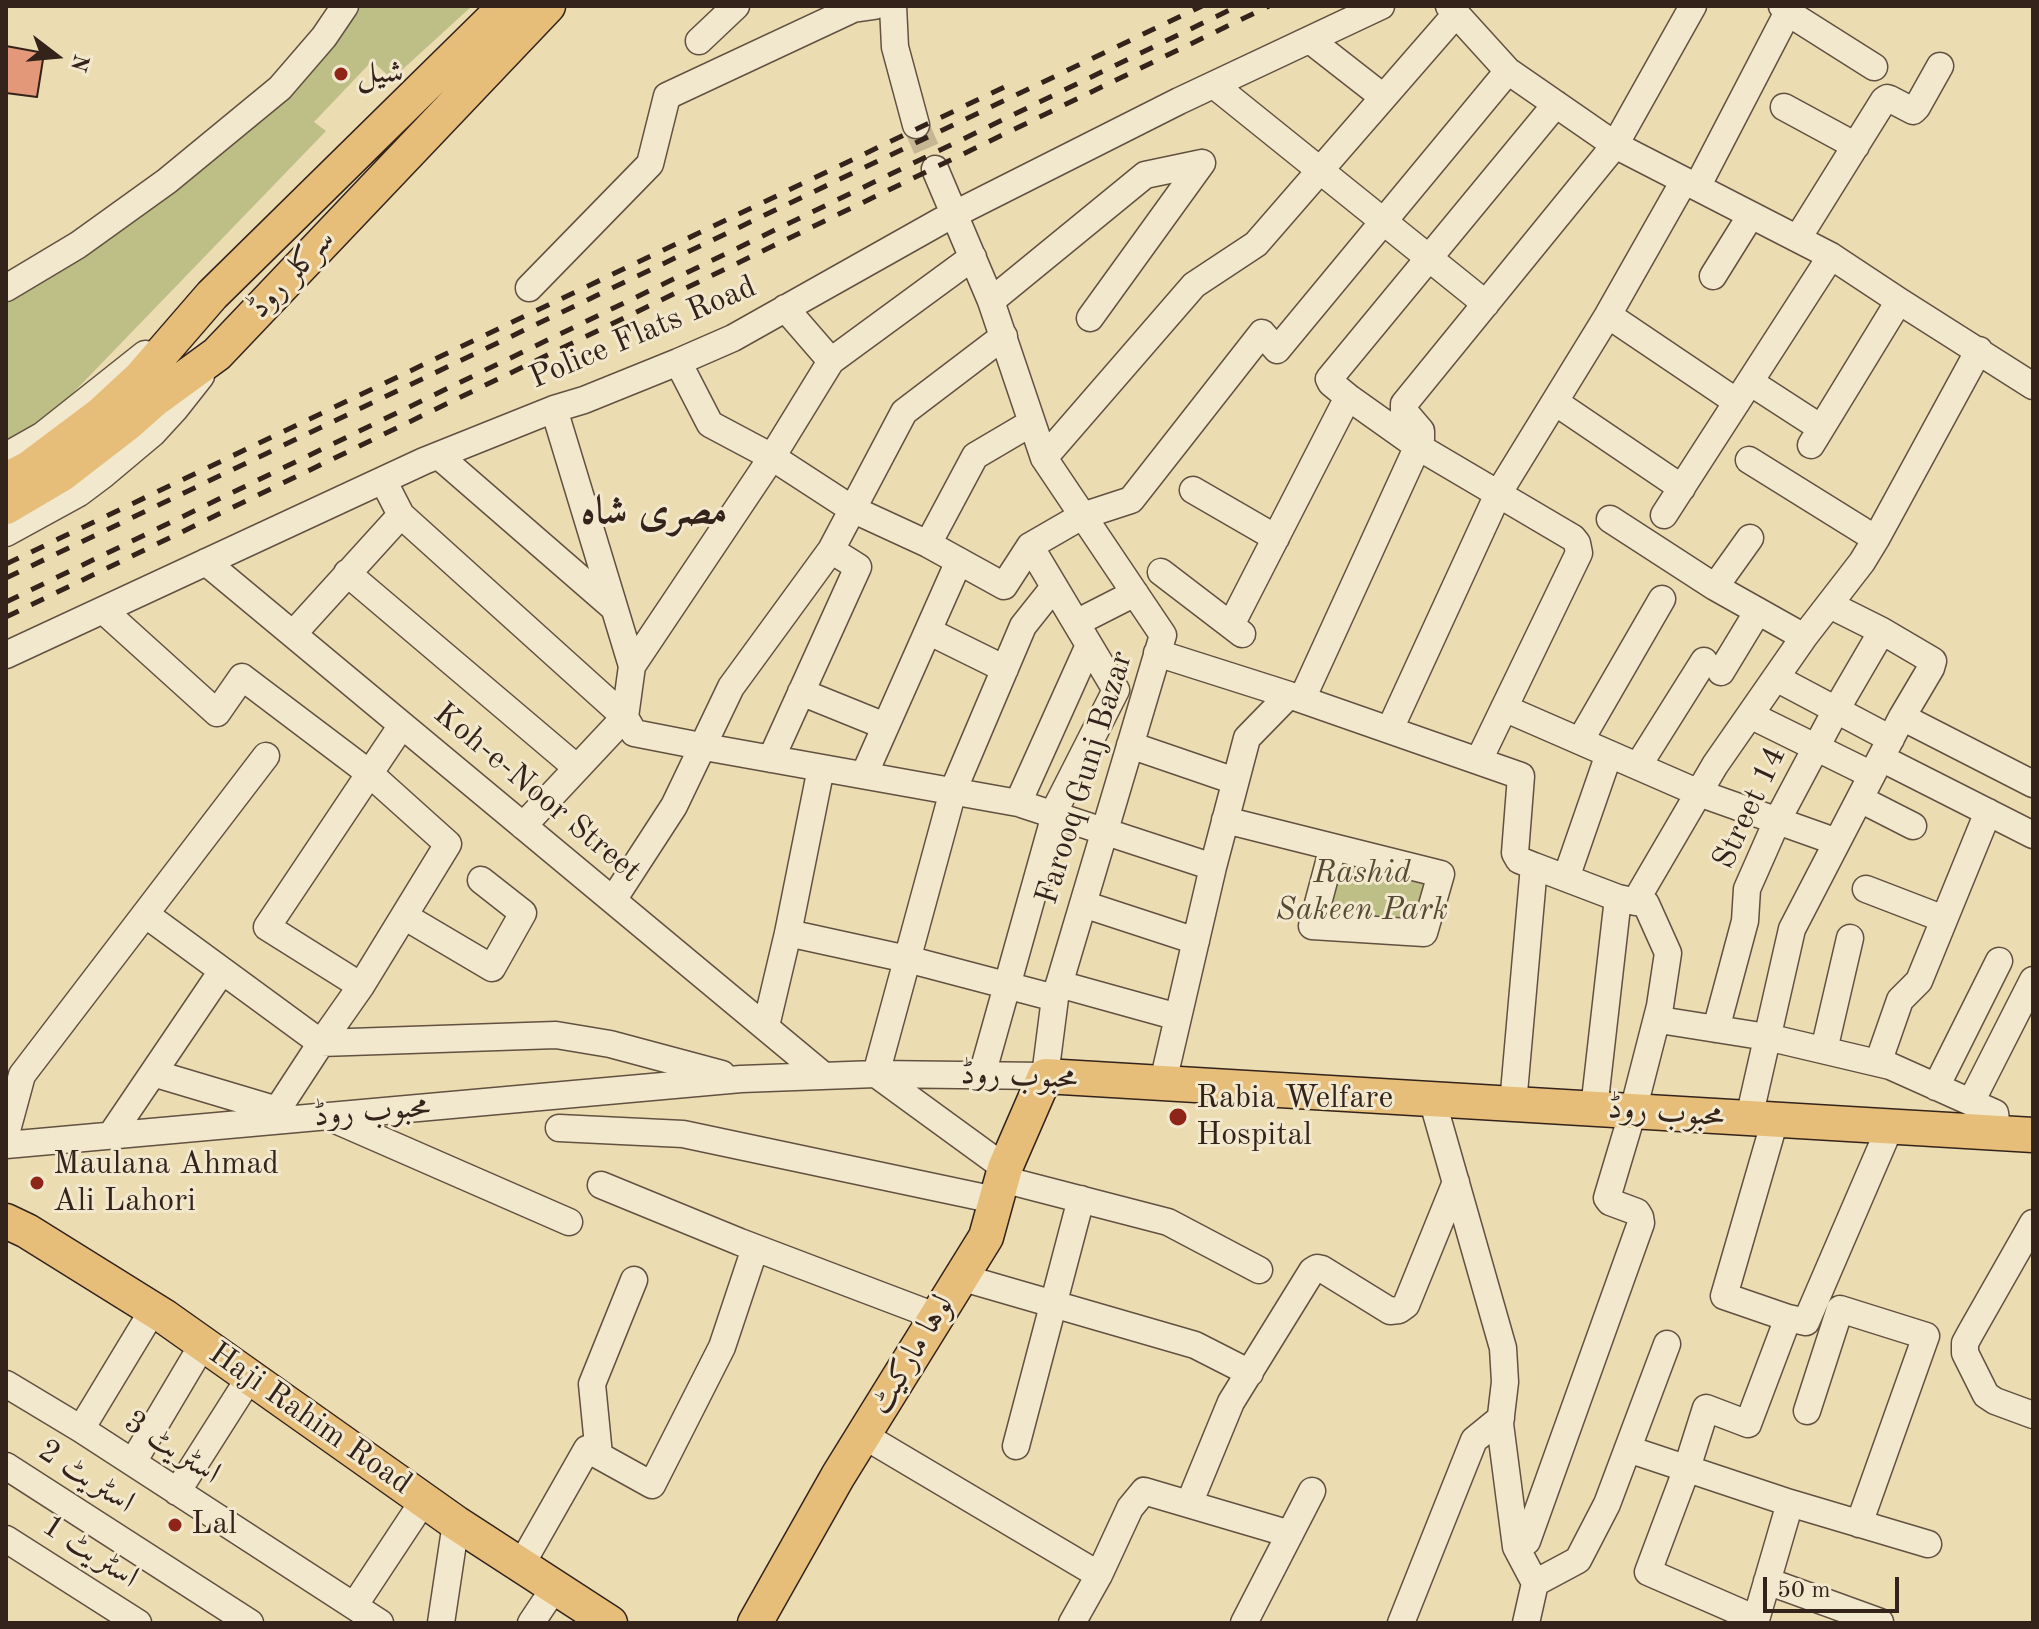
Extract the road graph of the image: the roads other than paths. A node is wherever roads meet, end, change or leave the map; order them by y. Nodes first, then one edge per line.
1 (345, 6) edge
2 (506, 6) edge
3 (548, 6) edge
4 (736, 6) edge
5 (874, 6) edge
6 (893, 6) edge
7 (1381, 6) edge
8 (1693, 6) edge
9 (1787, 8) edge
10 (1452, 10) edge
11 (1310, 40) junction
12 (699, 41) dead end
13 (1940, 66) dead end
14 (1874, 67) dead end
15 (1508, 71) junction
16 (1214, 85) junction
17 (1383, 97) junction
18 (1556, 104) junction
19 (1784, 107) dead end
20 (916, 125) tunnel mouth
21 (1615, 145) junction
22 (1856, 146) junction
23 (348, 161) junction
24 (935, 169) tunnel mouth
25 (1320, 170) junction
26 (1691, 184) junction
27 (374, 188) junction
28 (953, 214) junction
29 (1751, 215) junction
30 (1383, 221) junction
31 (1798, 238) junction
32 (1831, 256) junction
33 (973, 257) junction
34 (1428, 257) junction
35 (1713, 276) dead end
36 (6, 288) edge
37 (529, 288) dead end
38 (991, 301) junction
39 (1899, 301) junction
40 (1486, 304) junction
41 (785, 308) junction
42 (1608, 315) junction
43 (194, 316) junction
44 (1090, 318) dead end
45 (1004, 336) junction
46 (1979, 350) junction
47 (217, 354) junction
48 (831, 361) junction
49 (678, 362) junction
50 (2033, 386) edge
51 (1744, 392) junction
52 (1348, 397) junction
53 (1555, 402) junction
54 (554, 409) junction
55 (1031, 423) junction
56 (1417, 446) junction
57 (6, 456) edge
58 (439, 456) junction
59 (772, 457) junction
60 (1044, 458) junction
61 (1749, 460) dead end
62 (6, 480) edge
63 (383, 480) junction
64 (1682, 488) junction
65 (1193, 490) dead end
66 (1498, 494) junction
67 (6, 507) edge
68 (852, 509) junction
69 (401, 515) junction
70 (1664, 515) dead end
71 (1082, 516) junction
72 (1610, 519) dead end
73 (6, 533) edge
74 (1276, 538) junction
75 (1750, 538) dead end
76 (1876, 539) junction
77 (928, 544) junction
78 (1030, 546) junction
79 (831, 550) junction
80 (959, 561) junction
81 (206, 562) junction
82 (1161, 572) dead end
83 (347, 573) junction
84 (1054, 587) junction
85 (1715, 587) junction
86 (1135, 593) junction
87 (1662, 599) dead end
88 (1830, 605) junction
89 (614, 608) junction
90 (103, 610) junction
91 (1758, 611) junction
92 (928, 631) junction
93 (1882, 631) junction
94 (293, 634) junction
95 (1083, 634) junction
96 (1804, 637) junction
97 (1157, 653) junction
98 (6, 655) edge
99 (632, 666) junction
100 (1005, 669) junction
101 (1776, 678) junction
102 (801, 692) junction
103 (1296, 697) junction
104 (1504, 708) junction
105 (1836, 710) junction
106 (1750, 715) junction
107 (625, 717) junction
108 (402, 725) junction
109 (885, 726) junction
110 (1390, 729) junction
111 (1580, 741) junction
112 (1130, 745) junction
113 (702, 746) junction
114 (1816, 747) junction
115 (1887, 747) junction
116 (1609, 754) junction
117 (266, 756) dead end
118 (771, 759) junction
119 (1479, 760) junction
120 (1638, 766) junction
121 (577, 768) junction
122 (821, 768) junction
123 (369, 773) junction
124 (864, 775) junction
125 (1235, 781) junction
126 (2033, 784) edge
127 (953, 791) junction
128 (1699, 793) junction
129 (1860, 799) junction
130 (1018, 803) junction
131 (1988, 812) junction
132 (1055, 814) junction
133 (1225, 820) junction
134 (1777, 821) junction
135 (523, 826) junction
136 (1913, 826) dead end
137 (1104, 830) junction
138 (2033, 835) edge
139 (1837, 842) junction
140 (1333, 847) junction
141 (1534, 866) junction
142 (1213, 867) junction
143 (1566, 878) junction
144 (481, 880) dead end
145 (1866, 889) dead end
146 (613, 900) junction
147 (1626, 900) junction
148 (1083, 904) junction
149 (145, 914) junction
150 (404, 916) junction
151 (1944, 919) junction
152 (788, 933) junction
153 (1850, 938) dead end
154 (1196, 941) junction
155 (907, 959) junction
156 (1999, 961) dead end
157 (222, 971) junction
158 (2033, 980) edge
159 (1007, 985) junction
160 (361, 986) junction
161 (1057, 991) junction
162 (1178, 1017) junction
163 (1666, 1021) dead end
164 (766, 1026) junction
165 (1716, 1029) junction
166 (1767, 1037) junction
167 (321, 1043) junction
168 (1824, 1050) junction
169 (1878, 1063) junction
170 (153, 1073) junction
171 (876, 1074) junction
172 (982, 1075) junction
173 (824, 1076) junction
174 (1045, 1076) junction
175 (741, 1079) junction
176 (1163, 1082) junction
177 (1936, 1087) junction
178 (1432, 1099) junction
179 (1971, 1102) junction
180 (1513, 1104) junction
181 (1594, 1109) junction
182 (1633, 1111) junction
183 (274, 1115) junction
184 (326, 1116) junction
185 (1762, 1119) junction
186 (1890, 1127) junction
187 (559, 1128) dead end
188 (6, 1134) edge
189 (1998, 1134) junction
190 (111, 1135) junction
191 (2033, 1135) edge
192 (6, 1145) edge
193 (1001, 1182) junction
194 (1456, 1182) junction
195 (601, 1185) dead end
196 (1081, 1199) junction
197 (6, 1221) edge
198 (569, 1222) dead end
199 (2033, 1223) edge
200 (755, 1248) junction
201 (1259, 1270) dead end
202 (960, 1277) junction
203 (634, 1280) dead end
204 (1054, 1304) junction
205 (153, 1310) junction
206 (935, 1316) junction
207 (1788, 1318) junction
208 (203, 1344) junction
209 (1667, 1344) dead end
210 (1250, 1373) junction
211 (250, 1377) junction
212 (6, 1384) edge
213 (1807, 1411) dead end
214 (2033, 1415) edge
215 (1501, 1418) junction
216 (81, 1429) junction
217 (863, 1435) junction
218 (1016, 1446) dead end
219 (1628, 1449) junction
220 (599, 1455) junction
221 (133, 1462) junction
222 (6, 1466) edge
223 (1687, 1468) junction
224 (1312, 1491) dead end
225 (177, 1492) junction
226 (424, 1500) junction
227 (1790, 1503) junction
228 (1189, 1504) junction
229 (456, 1523) junction
230 (1859, 1524) junction
231 (1290, 1534) junction
232 (6, 1539) edge
233 (1928, 1544) dead end
234 (1516, 1547) junction
235 (521, 1565) junction
236 (1099, 1575) junction
237 (1767, 1581) junction
238 (1535, 1583) junction
239 (555, 1587) junction
240 (354, 1606) junction
241 (1755, 1621) edge
242 (1880, 1622) edge
243 (138, 1623) edge
244 (250, 1623) edge
245 (379, 1623) edge
246 (441, 1623) edge
247 (531, 1623) edge
248 (610, 1623) edge
249 (755, 1623) edge
250 (1072, 1623) edge
251 (1244, 1623) edge
252 (1401, 1623) edge
253 (1526, 1623) edge

1 - 36 street
2 - 23 main road, سرکلر روڈ
3 - 27 main road, سرکلر روڈ
4 - 12 street
5 - 37 street
6 - 20 street
7 - 11 street, Police Flats Road
8 - 21 street
9 - 14 street
9 - 26 street
10 - 15 street
10 - 17 street
11 - 16 street, Police Flats Road
11 - 17 street
13 - 22 street
15 - 18 street
15 - 30 street
16 - 25 street
16 - 28 street, Police Flats Road
17 - 25 street
18 - 21 street
18 - 34 street
19 - 22 street
21 - 26 street
21 - 40 street
22 - 31 street
23 - 27 main road
23 - 43 main road, سرکلر روڈ
24 - 28 street, Farooq Gunj Bazar
25 - 30 street
25 - 60 street
26 - 29 street
26 - 42 street
27 - 47 main road, سرکلر روڈ
28 - 33 street, Farooq Gunj Bazar
28 - 41 street, Police Flats Road
29 - 31 street
29 - 35 street
30 - 34 street
30 - 71 street
31 - 32 street
32 - 39 street
32 - 51 street
33 - 38 street, Farooq Gunj Bazar
33 - 48 street
34 - 40 street
34 - 52 street
38 - 44 street
38 - 45 street, Farooq Gunj Bazar
39 - 46 street
39 - 51 street
40 - 56 street
41 - 48 street
41 - 49 street, Police Flats Road
42 - 51 street
42 - 53 street
43 - 57 street
43 - 62 main road, سرکلر روڈ
45 - 55 street, Farooq Gunj Bazar
45 - 68 street
46 - 50 street
46 - 76 street
47 - 67 main road, سرکلر روڈ
47 - 73 street
48 - 59 street
49 - 54 street, Police Flats Road
49 - 59 street
51 - 64 street
52 - 56 street
52 - 74 street
53 - 64 street
53 - 66 street
54 - 58 street, Police Flats Road
54 - 89 street
55 - 60 street, Farooq Gunj Bazar
55 - 77 street
56 - 66 street
56 - 103 street
58 - 63 street, Police Flats Road
58 - 89 street
59 - 68 street
59 - 99 street
60 - 71 street, Farooq Gunj Bazar
61 - 76 street
63 - 69 street
63 - 81 street, Police Flats Road
64 - 70 street
65 - 74 street
66 - 104 street
66 - 110 street
68 - 77 street
68 - 79 street
69 - 83 street
69 - 107 street
71 - 78 street
71 - 86 street, Farooq Gunj Bazar
72 - 85 street
74 - 82 street
75 - 85 street
76 - 88 street
77 - 80 street
78 - 80 street
78 - 84 street
79 - 102 street
79 - 113 street
80 - 92 street
81 - 90 street, Police Flats Road
81 - 94 street, Koh-e-Noor Street
83 - 94 street
83 - 121 street
84 - 95 street
84 - 100 street
85 - 91 street
86 - 95 street
86 - 97 street, Farooq Gunj Bazar
87 - 111 street
88 - 93 street
88 - 96 street
89 - 99 street
90 - 98 street, Police Flats Road
90 - 123 street
91 - 96 street
91 - 120 street
92 - 100 street
92 - 109 street
93 - 105 street, Street 14
93 - 115 street
94 - 108 street, Koh-e-Noor Street
95 - 130 street
95 - 132 street
96 - 101 street
97 - 103 street
97 - 112 street, Farooq Gunj Bazar
99 - 107 street
100 - 127 street
101 - 105 street
101 - 106 street
102 - 109 street
102 - 118 street
103 - 110 street
103 - 125 street
104 - 111 street
104 - 119 street
105 - 114 street, Street 14
105 - 115 street
106 - 114 street
106 - 128 street
107 - 113 street
107 - 121 street
108 - 123 street
108 - 135 street, Koh-e-Noor Street
109 - 124 street
110 - 119 street
111 - 116 street
112 - 125 street
112 - 137 street, Farooq Gunj Bazar
113 - 118 street
113 - 146 street
114 - 115 street
114 - 134 street, Street 14
115 - 126 street
115 - 129 street
115 - 131 street
116 - 120 street
116 - 143 street
117 - 149 street
118 - 122 street
119 - 141 street
120 - 128 street
121 - 135 street
122 - 124 street
122 - 152 street
123 - 150 street
123 - 160 street
124 - 127 street
125 - 133 street
127 - 130 street
127 - 155 street
128 - 134 street
128 - 147 street
129 - 136 street
129 - 139 street
130 - 132 street
131 - 138 street
131 - 151 street
132 - 137 street
132 - 159 street
133 - 140 street
133 - 142 street
134 - 139 street
134 - 165 street, Street 14
135 - 146 street, Koh-e-Noor Street
137 - 142 street
137 - 148 street, Farooq Gunj Bazar
139 - 166 street
140 - 140 street
141 - 143 street
141 - 180 street
142 - 154 street
143 - 147 street
144 - 150 street
145 - 151 street
146 - 164 street, Koh-e-Noor Street
147 - 181 street
147 - 182 street
148 - 154 street
148 - 161 street, Farooq Gunj Bazar
149 - 157 street
149 - 188 street
150 - 160 street
151 - 169 street
152 - 155 street
152 - 164 street
153 - 168 street
154 - 162 street
155 - 159 street
155 - 171 street
156 - 177 street
157 - 167 street
157 - 170 street
158 - 179 street
159 - 161 street
159 - 172 street
160 - 167 street
161 - 162 street
161 - 174 street, Farooq Gunj Bazar
162 - 176 street
163 - 165 street
164 - 173 street, Koh-e-Noor Street
165 - 166 street
166 - 168 street
166 - 185 street
167 - 175 street
167 - 183 street
168 - 169 street
169 - 177 street
170 - 183 street
170 - 190 street
171 - 172 street, محبوب روڈ
171 - 173 street, محبوب روڈ
171 - 193 street
172 - 174 street, محبوب روڈ
173 - 175 street, محبوب روڈ
174 - 176 main road, محبوب روڈ
174 - 193 main road, لوہا مارکیٹ
175 - 184 street, محبوب روڈ
176 - 178 main road, محبوب روڈ
177 - 179 street
178 - 180 main road, محبوب روڈ
178 - 194 street
179 - 189 street
180 - 181 main road, محبوب روڈ
181 - 182 main road, محبوب روڈ
182 - 185 main road, محبوب روڈ
182 - 234 street
183 - 184 street, محبوب روڈ
183 - 190 street, محبوب روڈ
184 - 198 street
185 - 186 main road, محبوب روڈ
185 - 207 street
186 - 189 main road, محبوب روڈ
186 - 207 street
187 - 193 street
189 - 191 main road, محبوب روڈ
190 - 192 street, محبوب روڈ
193 - 196 street
193 - 202 main road, لوہا مارکیٹ
194 - 210 street
194 - 215 street
195 - 200 street
196 - 201 street
196 - 204 street
197 - 205 main road, Haji Rahim Road
199 - 214 street
200 - 206 street
200 - 220 street
202 - 204 street
202 - 206 main road, لوہا مارکیٹ
203 - 220 street
204 - 210 street
204 - 218 street
205 - 208 main road, Haji Rahim Road
205 - 216 street
206 - 217 main road, لوہا مارکیٹ
207 - 223 street
208 - 211 main road, Haji Rahim Road
208 - 221 street
209 - 219 street
210 - 228 street
211 - 225 street
211 - 226 main road, Haji Rahim Road
212 - 216 street, اسٹریٹ 3
213 - 230 street
215 - 234 street
215 - 252 street
216 - 221 street, اسٹریٹ 3
217 - 236 street
217 - 249 main road, لوہا مارکیٹ
219 - 223 street
219 - 238 street
220 - 235 street
221 - 225 street, اسٹریٹ 3
222 - 244 street, اسٹریٹ 2
223 - 227 street
223 - 241 street
224 - 231 street
225 - 240 street, اسٹریٹ 3
226 - 229 main road, Haji Rahim Road
226 - 240 street
227 - 230 street
227 - 237 street
228 - 231 street
228 - 236 street
229 - 235 main road, Haji Rahim Road
229 - 246 street
230 - 233 street
231 - 251 street
232 - 243 street, اسٹریٹ 1
234 - 238 street
235 - 239 main road, Haji Rahim Road
236 - 250 street
237 - 241 street
237 - 242 street
238 - 253 street
239 - 247 street
239 - 248 main road, Haji Rahim Road
240 - 245 street, اسٹریٹ 3

